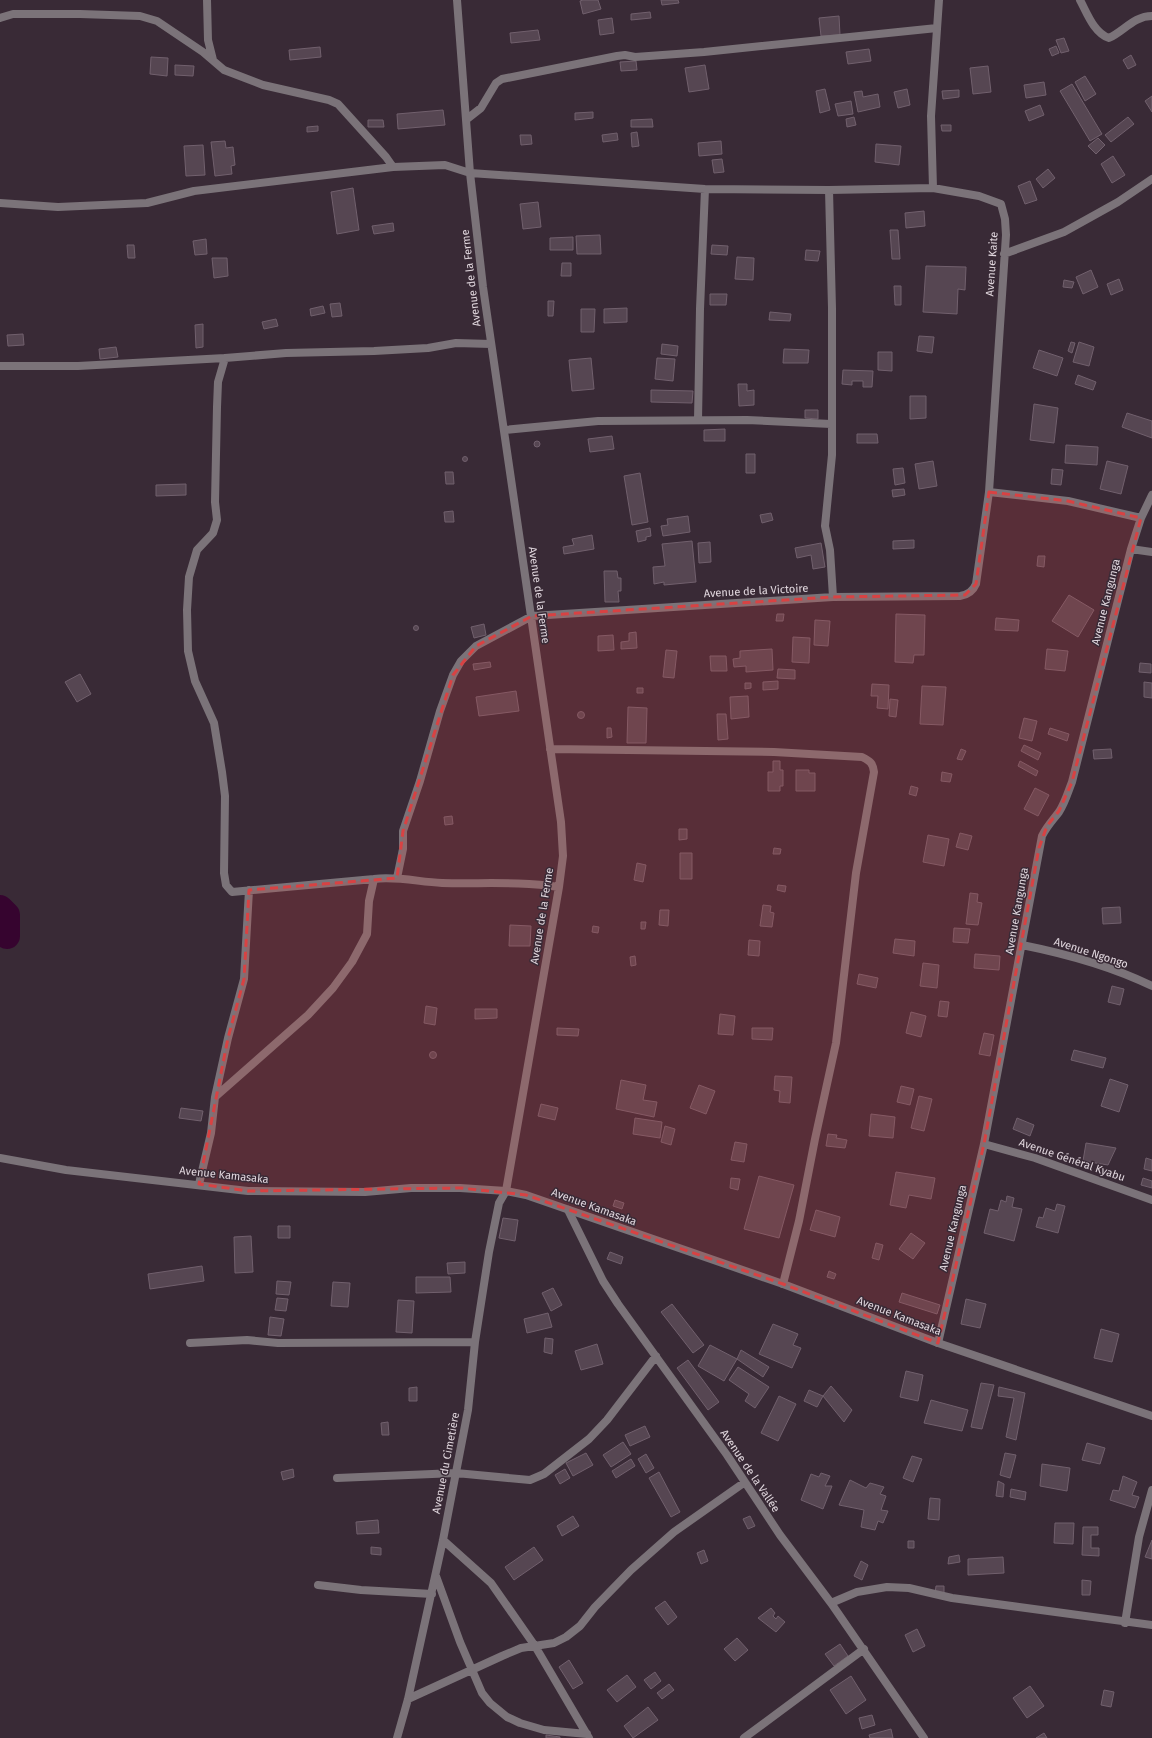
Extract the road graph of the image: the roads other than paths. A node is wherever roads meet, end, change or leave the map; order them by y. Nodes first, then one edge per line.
1 (208, 0) edge
2 (457, 0) edge
3 (938, 0) edge
4 (1080, 0) edge
5 (1152, 16) edge
6 (0, 18) edge
7 (937, 28) junction
8 (213, 60) junction
9 (467, 119) junction
10 (393, 167) junction
11 (470, 173) junction
12 (1152, 179) edge
13 (932, 188) junction
14 (705, 189) junction
15 (829, 190) junction
16 (0, 203) edge
17 (1004, 254) junction
18 (491, 344) junction
19 (225, 358) junction
20 (0, 366) edge
21 (698, 420) junction
22 (831, 424) junction
23 (504, 430) junction
24 (988, 492) junction
25 (1152, 495) edge
26 (1141, 518) junction
27 (1131, 548) junction
28 (1152, 552) edge
29 (976, 584) joint
30 (833, 598) junction
31 (532, 616) junction
32 (550, 749) junction
33 (397, 878) junction
34 (374, 879) junction
35 (559, 886) junction
36 (249, 890) junction
37 (1022, 945) junction
38 (1152, 986) edge
39 (215, 1097) junction
40 (984, 1144) junction
41 (0, 1158) edge
42 (199, 1184) junction
43 (506, 1191) junction
44 (1152, 1200) edge
45 (568, 1210) junction
46 (784, 1284) junction
47 (475, 1342) junction
48 (190, 1343) dead end
49 (938, 1343) junction
50 (656, 1356) junction
51 (1152, 1416) edge
52 (456, 1473) junction
53 (337, 1478) dead end
54 (745, 1482) junction
55 (1152, 1490) edge
56 (443, 1540) junction
57 (436, 1574) junction
58 (318, 1585) dead end
59 (432, 1594) junction
60 (831, 1603) junction
61 (1125, 1622) junction
62 (1152, 1625) edge
63 (534, 1646) junction
64 (864, 1650) junction
65 (472, 1670) junction
66 (408, 1699) junction
67 (588, 1736) edge
68 (397, 1738) edge
69 (744, 1738) edge
70 (924, 1738) edge

1 - 8 street
2 - 9 street, Avenue de la Ferme
3 - 7 street
4 - 5 street
6 - 8 street
7 - 9 street
7 - 13 street
8 - 10 street
9 - 11 street, Avenue de la Ferme
10 - 11 street
10 - 16 street
11 - 14 street
11 - 18 street, Avenue de la Ferme
12 - 17 street
13 - 15 street
13 - 17 street, Avenue Kaite
14 - 15 street
14 - 21 street
15 - 22 street
17 - 24 street, Avenue Kaite
18 - 19 street
18 - 23 street, Avenue de la Ferme
19 - 20 street
19 - 36 street
21 - 22 street
21 - 23 street
22 - 30 street
23 - 31 street, Avenue de la Ferme
24 - 26 street
24 - 29 street, Avenue Kaite
25 - 26 street, Avenue Kangunga
26 - 27 street, Avenue Kangunga
27 - 28 street
27 - 37 street, Avenue Kangunga
29 - 30 street, Avenue de la Victoire
30 - 31 street, Avenue de la Victoire
31 - 32 street, Avenue de la Ferme
31 - 33 street
32 - 35 street, Avenue de la Ferme
32 - 46 street
33 - 34 street
33 - 35 street
34 - 36 street
34 - 39 street
35 - 43 street, Avenue de la Ferme
36 - 39 street
37 - 38 street, Avenue Ngongo
37 - 40 street, Avenue Kangunga
39 - 42 street
40 - 44 street, Avenue Général Kyabu
40 - 49 street, Avenue Kangunga
41 - 42 street, Avenue Kamasaka
42 - 43 street, Avenue Kamasaka
43 - 45 street, Avenue Kamasaka
43 - 47 street, Avenue du Cimetière
45 - 46 street, Avenue Kamasaka
45 - 50 street, Avenue de la Vallée
46 - 49 street, Avenue Kamasaka
47 - 48 street
47 - 52 street, Avenue du Cimetière
49 - 51 street, Avenue Kamasaka
50 - 52 street
50 - 54 street, Avenue de la Vallée
52 - 53 street
52 - 56 street, Avenue du Cimetière
54 - 60 street, Avenue de la Vallée
54 - 63 street
55 - 61 street
56 - 57 street, Avenue du Cimetière
56 - 63 street
57 - 59 street, Avenue du Cimetière
57 - 65 street
58 - 59 street
59 - 66 street, Avenue du Cimetière
60 - 61 street
60 - 64 street, Avenue de la Vallée
61 - 62 street
63 - 65 street
63 - 67 street
64 - 69 street
64 - 70 street, Avenue de la Vallée
65 - 66 street
65 - 67 street
66 - 68 street, Avenue du Cimetière

